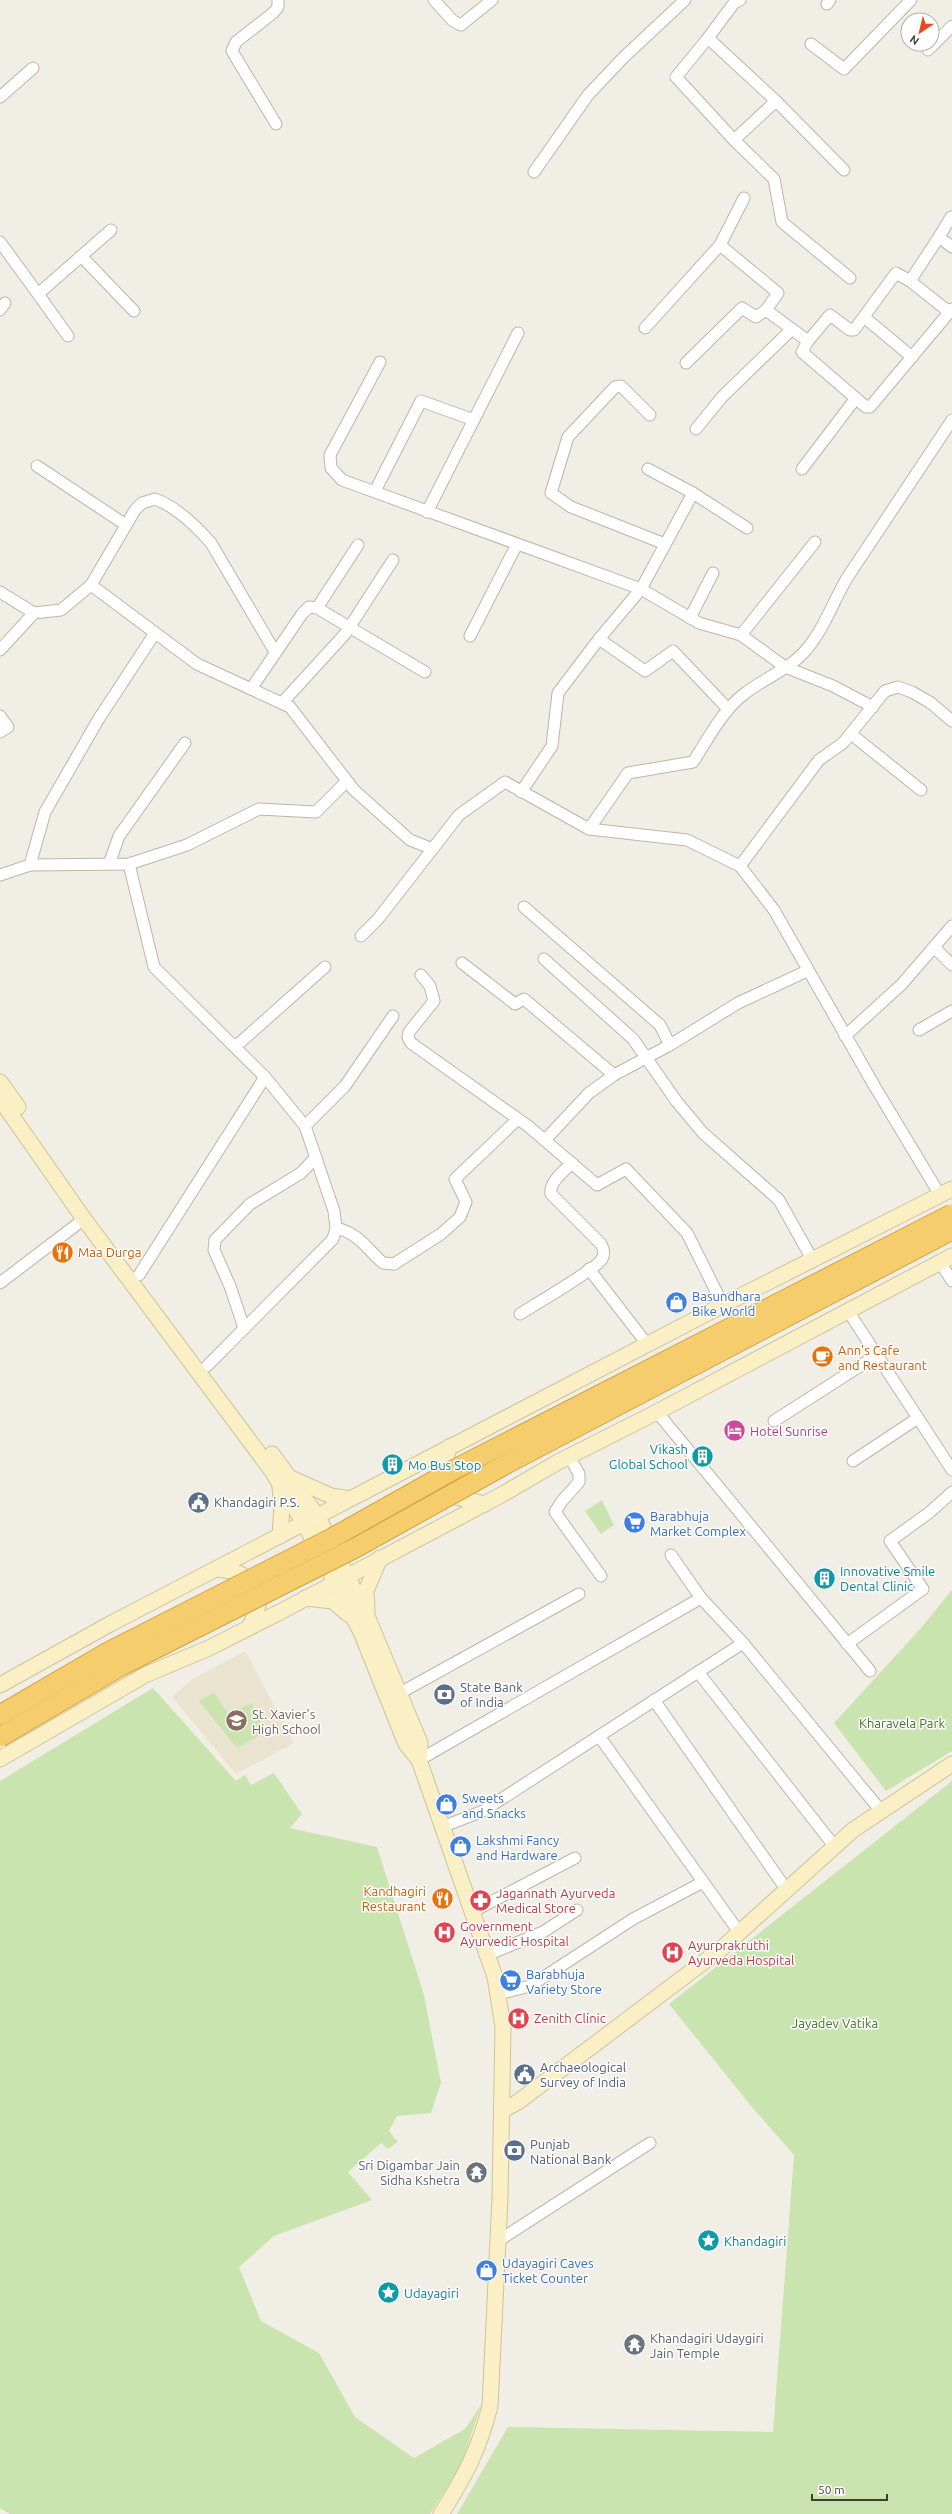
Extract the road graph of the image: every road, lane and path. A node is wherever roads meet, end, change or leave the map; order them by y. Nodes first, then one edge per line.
1 (278, 0) edge
2 (434, 0) edge
3 (492, 0) edge
4 (685, 0) edge
5 (740, 0) edge
6 (911, 0) edge
7 (952, 26) edge
8 (708, 38) junction
9 (940, 38) edge
10 (811, 44) dead end
11 (33, 68) dead end
12 (0, 97) edge
13 (776, 101) junction
14 (276, 124) dead end
15 (734, 140) junction
16 (844, 170) dead end
17 (534, 172) dead end
18 (744, 198) dead end
19 (951, 217) edge
20 (111, 230) dead end
21 (939, 236) junction
22 (0, 242) edge
23 (720, 245) junction
24 (952, 247) edge
25 (81, 256) junction
26 (850, 278) dead end
27 (910, 281) junction
28 (38, 294) junction
29 (766, 310) junction
30 (950, 311) edge
31 (134, 312) dead end
32 (864, 317) junction
33 (645, 328) dead end
34 (792, 329) junction
35 (518, 333) dead end
36 (68, 336) dead end
37 (808, 341) junction
38 (912, 357) junction
39 (380, 362) dead end
40 (686, 363) dead end
41 (856, 398) junction
42 (650, 415) dead end
43 (474, 420) junction
44 (952, 420) edge
45 (696, 429) dead end
46 (37, 466) dead end
47 (648, 469) dead end
48 (802, 469) dead end
49 (375, 491) junction
50 (693, 493) junction
51 (427, 512) junction
52 (126, 525) junction
53 (747, 528) dead end
54 (815, 542) dead end
55 (517, 544) junction
56 (665, 544) junction
57 (358, 545) dead end
58 (393, 560) dead end
59 (713, 573) dead end
60 (91, 585) junction
61 (640, 589) junction
62 (0, 592) edge
63 (317, 608) junction
64 (34, 613) junction
65 (690, 618) junction
66 (349, 626) junction
67 (155, 633) junction
68 (740, 635) junction
69 (470, 636) dead end
70 (599, 639) junction
71 (0, 650) edge
72 (275, 652) junction
73 (784, 667) junction
74 (425, 672) dead end
75 (251, 689) junction
76 (282, 704) junction
77 (873, 707) junction
78 (728, 709) junction
79 (0, 716) edge
80 (952, 721) edge
81 (0, 732) edge
82 (851, 734) junction
83 (185, 743) dead end
84 (346, 782) junction
85 (921, 790) dead end
86 (521, 792) junction
87 (589, 829) junction
88 (432, 849) junction
89 (109, 864) junction
90 (128, 864) junction
91 (30, 865) junction
92 (740, 866) junction
93 (0, 875) edge
94 (524, 907) dead end
95 (952, 926) edge
96 (361, 936) dead end
97 (934, 947) junction
98 (544, 959) dead end
99 (462, 963) dead end
100 (952, 965) edge
101 (325, 967) dead end
102 (807, 971) junction
103 (421, 975) dead end
104 (952, 1011) edge
105 (392, 1016) dead end
106 (919, 1030) dead end
107 (845, 1036) junction
108 (670, 1045) junction
109 (235, 1047) junction
110 (646, 1058) junction
111 (614, 1075) junction
112 (265, 1077) junction
113 (0, 1082) edge
114 (0, 1099) edge
115 (518, 1119) junction
116 (305, 1126) junction
117 (545, 1140) junction
118 (316, 1157) junction
119 (572, 1163) junction
120 (946, 1192) edge
121 (952, 1214) edge
122 (84, 1219) junction
123 (336, 1228) junction
124 (952, 1230) edge
125 (946, 1259) edge
126 (812, 1260) junction
127 (588, 1269) junction
128 (139, 1275) junction
129 (952, 1282) edge
130 (0, 1283) edge
131 (723, 1305) junction
132 (848, 1311) junction
133 (520, 1314) dead end
134 (244, 1328) junction
135 (647, 1344) junction
136 (877, 1355) junction
137 (207, 1366) junction
138 (220, 1393) junction
139 (657, 1412) junction
140 (918, 1418) junction
141 (774, 1420) dead end
142 (449, 1448) junction
143 (569, 1456) junction
144 (853, 1461) dead end
145 (951, 1466) edge
146 (284, 1480) junction
147 (952, 1492) edge
148 (350, 1499) junction
149 (486, 1504) junction
150 (318, 1517) junction
151 (304, 1523) junction
152 (280, 1536) junction
153 (671, 1555) dead end
154 (380, 1558) junction
155 (216, 1569) junction
156 (601, 1576) dead end
157 (340, 1579) junction
158 (579, 1594) dead end
159 (305, 1598) junction
160 (701, 1598) junction
161 (360, 1617) junction
162 (249, 1628) junction
163 (743, 1643) junction
164 (847, 1644) junction
165 (870, 1671) dead end
166 (698, 1672) junction
167 (0, 1685) edge
168 (400, 1693) junction
169 (654, 1700) junction
170 (0, 1715) edge
171 (599, 1736) junction
172 (0, 1737) edge
173 (0, 1759) edge
174 (419, 1760) junction
175 (952, 1764) edge
176 (881, 1811) junction
177 (442, 1827) junction
178 (835, 1847) junction
179 (575, 1858) dead end
180 (703, 1882) junction
181 (786, 1889) junction
182 (577, 1910) dead end
183 (472, 1912) junction
184 (739, 1932) junction
185 (487, 1956) junction
186 (498, 1994) junction
187 (503, 2110) junction
188 (650, 2143) dead end
189 (498, 2241) junction
190 (441, 2514) edge

1 - 14 street
2 - 3 street
4 - 17 street
5 - 8 street
6 - 10 street
7 - 9 street
8 - 13 street
8 - 15 street
11 - 12 street
13 - 15 street
13 - 16 street
15 - 26 street
18 - 23 street
19 - 21 street
20 - 25 street
21 - 24 street
21 - 27 street
22 - 28 street
23 - 29 street
23 - 33 street
25 - 28 street
25 - 31 street
27 - 30 street
27 - 32 street
28 - 36 street
29 - 34 street
29 - 40 street
30 - 38 street
32 - 37 street
32 - 38 street
34 - 37 street
34 - 45 street
35 - 43 street
37 - 41 street
38 - 41 street
39 - 49 street
41 - 48 street
42 - 56 street
43 - 49 street
43 - 51 street
44 - 73 street
46 - 52 street
47 - 50 street
49 - 51 street
50 - 53 street
50 - 56 street
51 - 55 street
52 - 60 street
52 - 72 street
54 - 68 street
55 - 61 street
55 - 69 street
56 - 61 street
57 - 63 street
58 - 66 street
59 - 65 street
60 - 64 street
60 - 67 street
61 - 65 street
61 - 70 street
62 - 64 street
63 - 66 street
63 - 72 street
64 - 71 street
65 - 68 street
66 - 74 street
66 - 76 street
67 - 75 street
67 - 91 street
68 - 73 street
70 - 78 street
70 - 86 street
72 - 75 street
73 - 77 street
73 - 78 street
75 - 76 street
76 - 84 street
77 - 80 street
77 - 82 street
78 - 87 street
79 - 81 street
82 - 85 street
82 - 92 street
83 - 89 street
84 - 88 street
84 - 90 street
86 - 87 street
86 - 88 street
87 - 92 street
88 - 96 street
89 - 90 street
89 - 91 street
90 - 109 street
91 - 93 street
92 - 102 street
94 - 108 street
95 - 97 street
97 - 100 street
97 - 107 street
98 - 110 street
99 - 111 street
101 - 109 street
102 - 107 street
102 - 108 street
103 - 115 street
104 - 106 street
105 - 116 street
107 - 120 street
108 - 110 street
109 - 112 street
110 - 111 street
110 - 126 street
111 - 117 street
112 - 116 street
112 - 128 street
113 - 128 street
114 - 122 street
115 - 117 street
115 - 123 street
116 - 118 street
117 - 119 street
118 - 123 street
118 - 134 street
119 - 127 street
119 - 131 street
120 - 126 street
121 - 170 highway, bridge
122 - 130 street
122 - 138 street
123 - 134 street
124 - 172 highway, bridge
125 - 129 street
125 - 132 street
126 - 131 street
127 - 133 street
127 - 135 street
128 - 137 street
131 - 135 street
132 - 136 street
132 - 139 street
134 - 137 street
135 - 142 street
136 - 140 street
136 - 141 street
137 - 138 street
138 - 146 street
139 - 143 street
139 - 164 street
140 - 144 street
140 - 145 street
142 - 148 street
142 - 149 street
143 - 149 street
143 - 156 street
146 - 148 street
146 - 150 street
146 - 151 street
146 - 152 street
147 - 164 street
148 - 150 street
149 - 154 street
150 - 151 street
150 - 157 street
151 - 152 street
151 - 157 street
152 - 155 street
153 - 160 street
154 - 157 street
154 - 161 street
155 - 162 street
155 - 167 street
157 - 159 street
157 - 161 street
158 - 168 street
159 - 161 street
159 - 162 street
160 - 163 street
160 - 174 street
161 - 168 street
161 - 174 street
162 - 173 street
163 - 166 street
163 - 176 street
164 - 165 street
166 - 169 street
166 - 178 street
168 - 174 street
169 - 171 street
169 - 181 street
171 - 177 street
171 - 180 street
174 - 177 street
175 - 176 street
176 - 178 street
177 - 183 street
178 - 181 street
179 - 183 street
180 - 184 street
180 - 186 street
181 - 184 street
182 - 185 street
183 - 185 street
184 - 187 street
185 - 186 street
186 - 187 street
187 - 189 street
188 - 189 street
189 - 190 street

